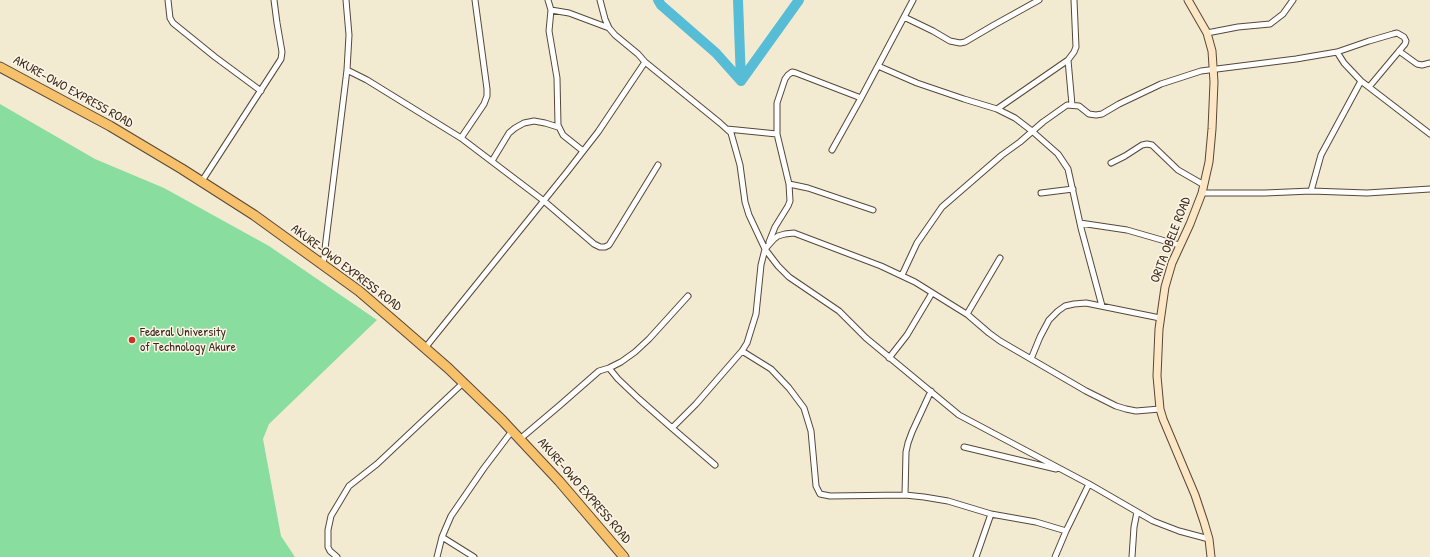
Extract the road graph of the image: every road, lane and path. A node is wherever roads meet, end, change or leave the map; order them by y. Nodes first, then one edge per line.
1 (168, 0) edge
2 (274, 0) edge
3 (346, 0) edge
4 (475, 0) edge
5 (548, 0) edge
6 (600, 0) edge
7 (912, 0) edge
8 (1039, 0) edge
9 (1074, 0) edge
10 (1188, 0) edge
11 (1293, 0) edge
12 (551, 10) junction
13 (904, 17) junction
14 (609, 28) junction
15 (1207, 33) junction
16 (1399, 51) junction
17 (1337, 52) junction
18 (1068, 60) junction
19 (644, 62) junction
20 (1430, 63) edge
21 (878, 66) junction
22 (0, 67) edge
23 (1214, 68) junction
24 (347, 70) junction
25 (1361, 81) junction
26 (1369, 87) junction
27 (261, 91) junction
28 (861, 98) junction
29 (1072, 105) junction
30 (997, 109) junction
31 (558, 127) junction
32 (727, 129) junction
33 (1032, 131) junction
34 (777, 134) junction
35 (1430, 134) edge
36 (461, 138) junction
37 (832, 150) dead end
38 (583, 152) junction
39 (492, 161) junction
40 (1112, 164) dead end
41 (658, 165) dead end
42 (202, 181) junction
43 (789, 184) junction
44 (1204, 185) junction
45 (1072, 189) junction
46 (1430, 189) edge
47 (1311, 191) junction
48 (1041, 193) dead end
49 (1202, 193) junction
50 (544, 200) junction
51 (873, 210) dead end
52 (1080, 223) junction
53 (769, 244) junction
54 (1179, 245) junction
55 (765, 249) junction
56 (1000, 258) dead end
57 (323, 265) junction
58 (902, 275) junction
59 (932, 293) junction
60 (688, 296) dead end
61 (1102, 306) junction
62 (967, 314) junction
63 (1160, 318) junction
64 (425, 348) junction
65 (742, 351) junction
66 (889, 358) junction
67 (1031, 359) junction
68 (609, 368) junction
69 (463, 383) junction
70 (930, 391) junction
71 (1160, 409) junction
72 (672, 428) junction
73 (512, 431) junction
74 (520, 439) junction
75 (964, 447) dead end
76 (715, 465) dead end
77 (1064, 471) junction
78 (1089, 484) junction
79 (905, 495) junction
80 (1137, 512) junction
81 (991, 514) junction
82 (1066, 531) junction
83 (442, 537) junction
84 (1209, 539) junction
85 (337, 557) edge
86 (437, 557) edge
87 (474, 557) edge
88 (624, 557) edge
89 (976, 557) edge
90 (1055, 557) edge
91 (1132, 557) edge
92 (1211, 557) edge

1 - 27 street
2 - 27 street
3 - 24 street
4 - 36 street
5 - 12 street
6 - 14 street
7 - 13 street
8 - 13 street
9 - 18 street
10 - 15 main road, ORITA OBELE ROAD
11 - 15 street
12 - 14 street
12 - 31 street
13 - 21 street
14 - 19 street
15 - 23 main road, ORITA OBELE ROAD
16 - 17 street
16 - 20 street
16 - 26 street
17 - 23 street
17 - 25 street
18 - 29 street
18 - 30 street
19 - 32 street
19 - 38 street
21 - 28 street
21 - 30 street
22 - 42 highway, AKURE-OWO EXPRESS ROAD
23 - 29 street
23 - 44 main road, ORITA OBELE ROAD
24 - 36 street
24 - 57 street
25 - 26 street
25 - 47 street
26 - 35 street
27 - 42 street
28 - 34 street
28 - 37 street
29 - 33 street
30 - 33 street
31 - 38 street
31 - 39 street
32 - 34 street
32 - 55 street
33 - 45 street
33 - 58 street
34 - 43 street
36 - 39 street
38 - 50 street
39 - 50 street
40 - 44 street
41 - 50 street
42 - 57 highway, AKURE-OWO EXPRESS ROAD
43 - 51 street
43 - 53 street
44 - 49 main road, ORITA OBELE ROAD
45 - 48 street
45 - 52 street
46 - 47 street
47 - 49 street
49 - 54 main road, ORITA OBELE ROAD
50 - 64 street
52 - 54 street
52 - 61 street
53 - 55 street
53 - 58 street
54 - 63 main road, ORITA OBELE ROAD
55 - 65 street
55 - 66 street
56 - 62 street
57 - 64 highway, AKURE-OWO EXPRESS ROAD
58 - 59 street
59 - 62 street
59 - 66 street
60 - 68 street
61 - 63 street
61 - 67 street
62 - 67 street
63 - 71 main road, ORITA OBELE ROAD
64 - 69 highway, AKURE-OWO EXPRESS ROAD
65 - 72 street
65 - 79 street
66 - 70 street
67 - 71 street
68 - 72 street
68 - 74 street
69 - 73 highway, AKURE-OWO EXPRESS ROAD
69 - 85 street
70 - 77 street
70 - 79 street
71 - 84 main road, ORITA OBELE ROAD
72 - 76 street
73 - 74 highway, AKURE-OWO EXPRESS ROAD
73 - 83 street
74 - 88 highway, AKURE-OWO EXPRESS ROAD
75 - 77 street
77 - 78 street
78 - 80 street
78 - 82 street
79 - 81 street
80 - 84 street
80 - 91 street
81 - 82 street
81 - 89 street
82 - 90 street
83 - 86 street
83 - 87 street
84 - 92 main road, ORITA OBELE ROAD

